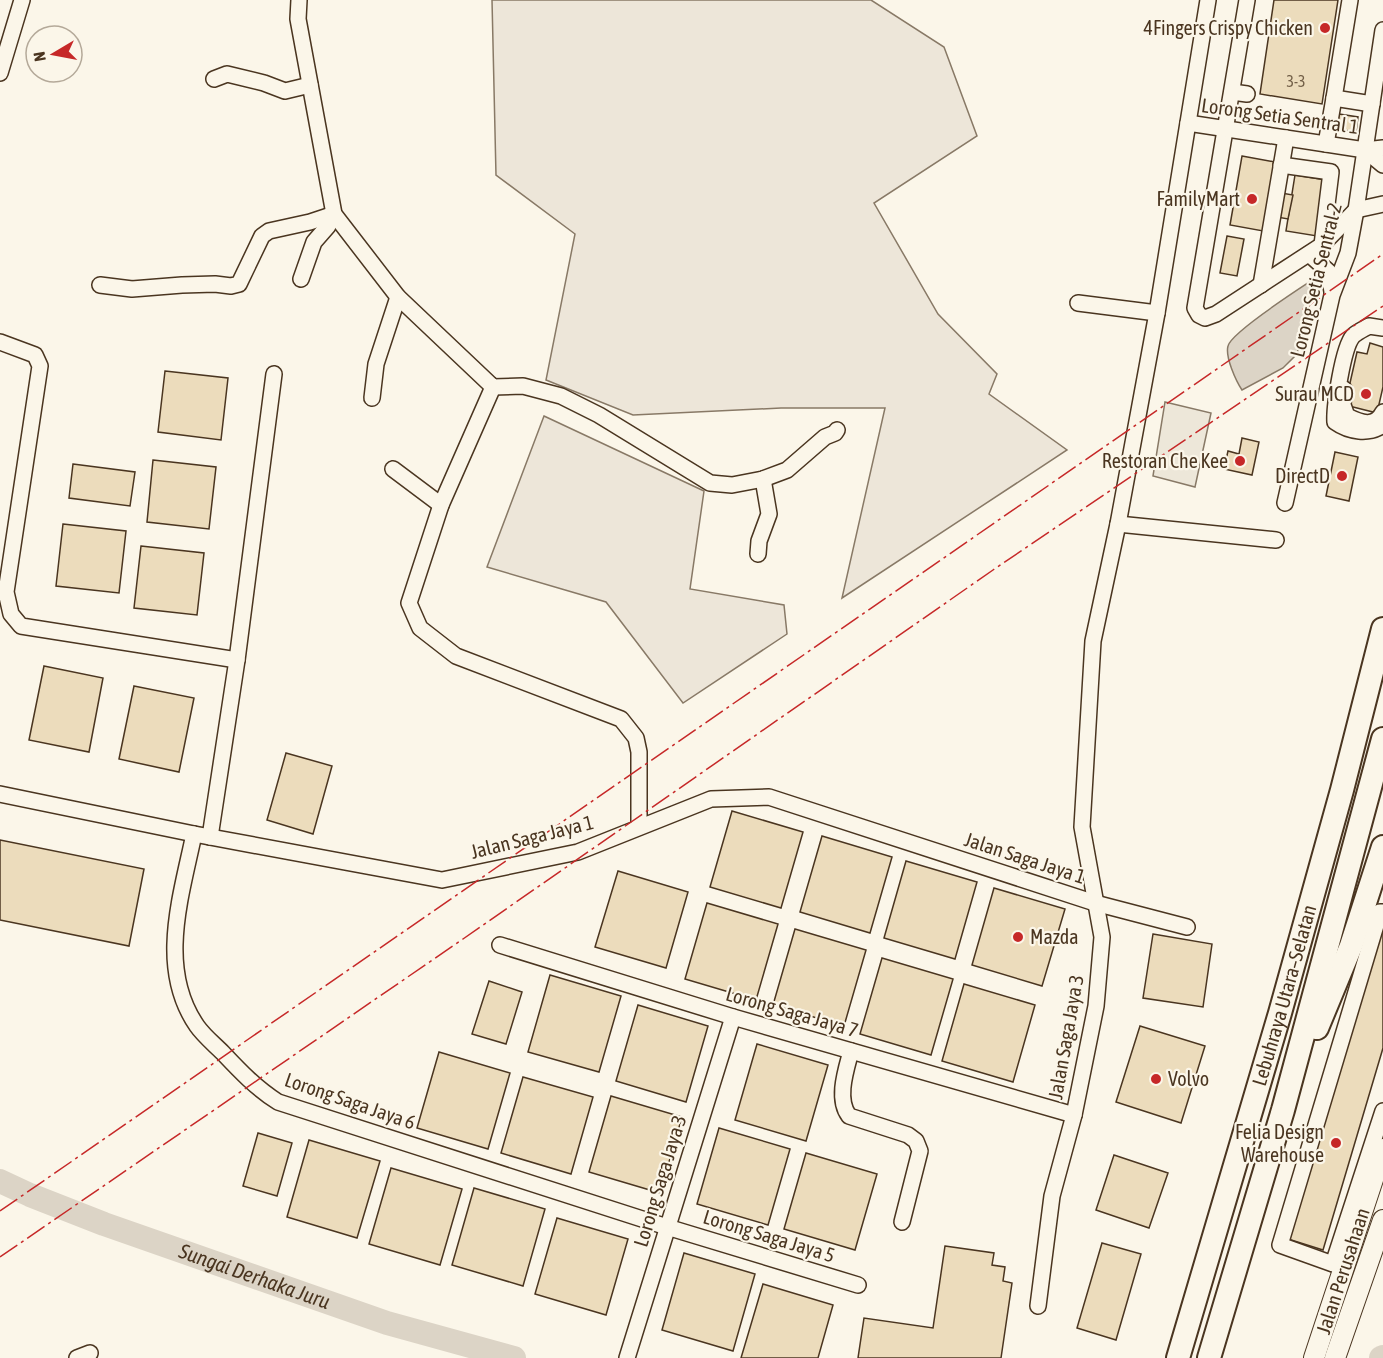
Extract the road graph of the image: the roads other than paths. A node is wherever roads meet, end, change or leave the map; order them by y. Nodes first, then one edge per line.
1 (22, 0) edge
2 (300, 0) edge
3 (1208, 0) edge
4 (1247, 0) edge
5 (1350, 0) edge
6 (1383, 30) edge
7 (1381, 55) edge
8 (0, 73) edge
9 (214, 79) dead end
10 (310, 85) junction
11 (1334, 98) junction
12 (1372, 104) junction
13 (1188, 123) junction
14 (1226, 129) junction
15 (1286, 138) junction
16 (1326, 144) junction
17 (1383, 148) edge
18 (1365, 150) junction
19 (1281, 165) junction
20 (1383, 165) edge
21 (1383, 204) edge
22 (1356, 210) junction
23 (334, 213) junction
24 (1322, 245) junction
25 (1309, 254) junction
26 (301, 279) dead end
27 (100, 285) dead end
28 (1262, 285) junction
29 (1332, 296) junction
30 (398, 297) junction
31 (1078, 303) dead end
32 (1157, 313) junction
33 (1383, 328) edge
34 (0, 342) edge
35 (1321, 347) junction
36 (1346, 350) junction
37 (274, 374) dead end
38 (493, 387) junction
39 (372, 398) dead end
40 (1383, 412) edge
41 (1383, 425) edge
42 (837, 430) dead end
43 (393, 469) dead end
44 (763, 479) junction
45 (1285, 503) dead end
46 (441, 505) junction
47 (1118, 524) junction
48 (1276, 540) dead end
49 (758, 554) dead end
50 (1383, 629) edge
51 (237, 660) junction
52 (1383, 739) edge
53 (0, 794) edge
54 (639, 827) junction
55 (194, 834) junction
56 (210, 837) junction
57 (1383, 847) edge
58 (1095, 903) junction
59 (1383, 912) edge
60 (1187, 927) dead end
61 (500, 945) dead end
62 (733, 1017) junction
63 (851, 1051) junction
64 (1283, 1110) junction
65 (1383, 1110) edge
66 (1074, 1115) junction
67 (1383, 1149) edge
68 (1383, 1220) edge
69 (902, 1222) dead end
70 (667, 1227) junction
71 (858, 1285) dead end
72 (1038, 1306) dead end
73 (627, 1358) edge
74 (1178, 1358) edge
75 (1209, 1358) edge
76 (1314, 1358) edge
77 (1335, 1358) edge

1 - 8 street
2 - 10 street
3 - 13 street, Jalan Saga Jaya 3
4 - 14 street
5 - 11 street
6 - 7 street, Lorong Setia Sentral 2
7 - 12 street, Lorong Setia Sentral 2
9 - 10 street
10 - 23 street
11 - 12 street
11 - 16 street
12 - 18 street, Lorong Setia Sentral 2
13 - 14 street, Lorong Setia Sentral 1
13 - 32 street, Jalan Saga Jaya 3
14 - 15 street, Lorong Setia Sentral 1
14 - 28 street
15 - 16 street, Lorong Setia Sentral 1
15 - 19 street
16 - 18 street, Lorong Setia Sentral 1
17 - 18 street, Lorong Setia Sentral 1
18 - 20 street, Lorong Setia Sentral 1
18 - 22 street, Lorong Setia Sentral 2
19 - 24 street
19 - 28 street
21 - 22 street
22 - 24 street
22 - 29 street, Lorong Setia Sentral 2
23 - 26 street
23 - 27 street
23 - 30 street
24 - 25 street
25 - 28 street
25 - 29 street
29 - 35 street, Lorong Setia Sentral 2
30 - 38 street
30 - 39 street
31 - 32 street
32 - 47 street, Jalan Saga Jaya 3
33 - 36 street
34 - 51 street
35 - 36 street
35 - 45 street, Lorong Setia Sentral 2
36 - 40 street
36 - 41 street
37 - 51 street
38 - 44 street
38 - 46 street
42 - 44 street
43 - 46 street
44 - 49 street
46 - 54 street
47 - 48 street
47 - 58 street, Jalan Saga Jaya 3
50 - 74 highway, Lebuhraya Utara–Selatan
51 - 56 street
52 - 64 highway, Lebuhraya Utara–Selatan
53 - 55 street, Jalan Saga Jaya 1
54 - 56 street, Jalan Saga Jaya 1
54 - 58 street, Jalan Saga Jaya 1
55 - 56 street, Jalan Saga Jaya 1
55 - 70 street, Lorong Saga Jaya 6
57 - 64 highway
58 - 60 street, Jalan Saga Jaya 1
58 - 66 street, Jalan Saga Jaya 3
59 - 65 street
61 - 62 street, Lorong Saga Jaya 7
62 - 63 street, Lorong Saga Jaya 7
62 - 70 street, Lorong Saga Jaya 3
63 - 66 street, Lorong Saga Jaya 7
63 - 69 street
64 - 75 highway, Lebuhraya Utara–Selatan
66 - 72 street, Jalan Saga Jaya 3
67 - 76 main road, Jalan Perusahaan
68 - 77 main road, Jalan Perusahaan
70 - 71 street, Lorong Saga Jaya 5
70 - 73 street, Lorong Saga Jaya 3

